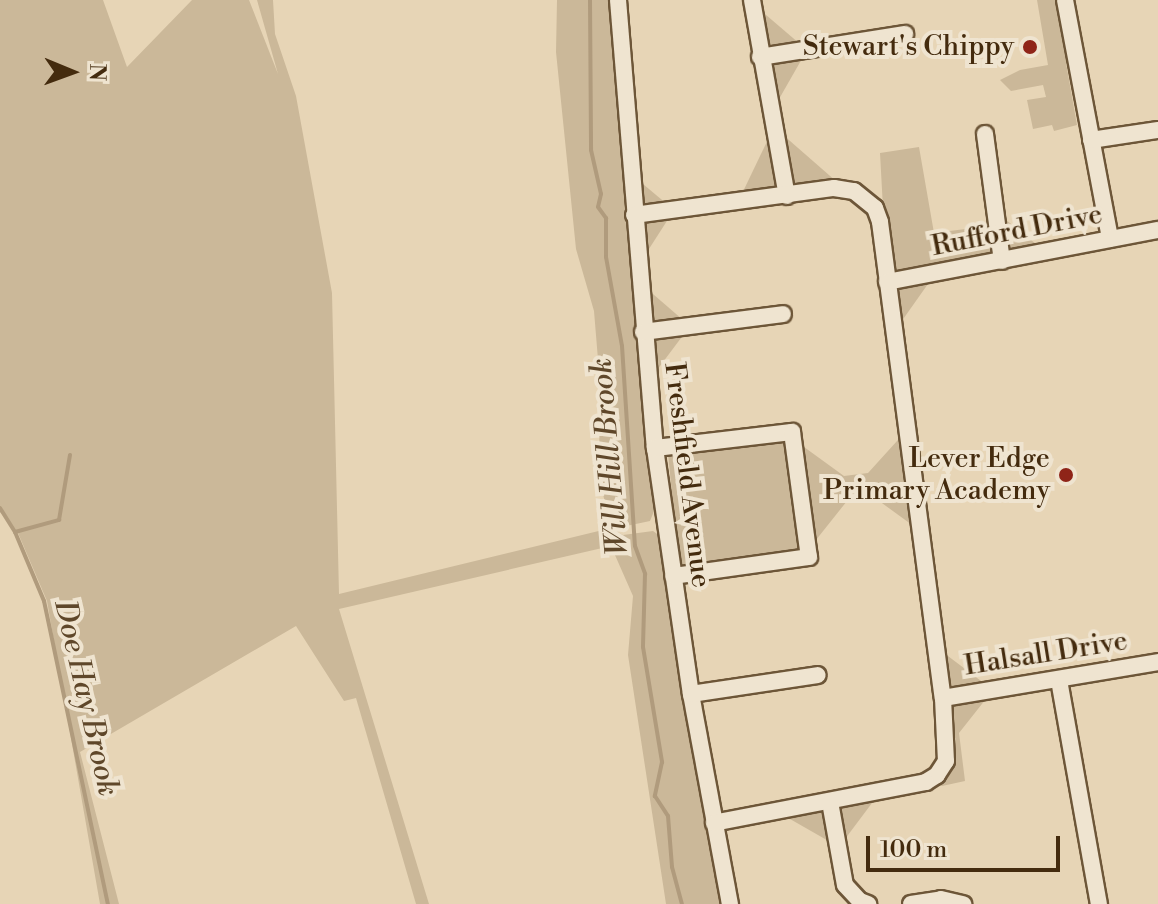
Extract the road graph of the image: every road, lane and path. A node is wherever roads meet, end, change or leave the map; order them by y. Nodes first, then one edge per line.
1 (618, 0) edge
2 (752, 0) edge
3 (1065, 0) edge
4 (905, 34) dead end
5 (760, 57) junction
6 (1158, 130) edge
7 (985, 134) dead end
8 (1091, 140) junction
9 (787, 196) junction
10 (634, 215) junction
11 (1158, 230) edge
12 (1110, 239) junction
13 (1002, 261) junction
14 (887, 282) junction
15 (783, 314) dead end
16 (643, 332) junction
17 (655, 448) junction
18 (673, 576) junction
19 (1158, 662) edge
20 (818, 675) dead end
21 (1059, 680) junction
22 (691, 694) junction
23 (943, 698) junction
24 (830, 802) junction
25 (714, 823) junction
26 (730, 904) edge
27 (868, 904) edge
28 (911, 904) edge
29 (963, 904) edge
30 (1099, 904) edge

1 - 10 street, Freshfield Avenue
2 - 5 street
3 - 8 street
4 - 5 street
5 - 9 street
6 - 8 street
7 - 13 street
8 - 12 street
9 - 10 street
9 - 14 street
10 - 16 street, Freshfield Avenue
11 - 12 street, Rufford Drive
12 - 13 street, Rufford Drive
13 - 14 street, Rufford Drive
14 - 23 street
15 - 16 street
16 - 17 street, Freshfield Avenue
17 - 18 street, Freshfield Avenue
17 - 18 street
18 - 22 street, Freshfield Avenue
19 - 21 street, Halsall Drive
20 - 22 street
21 - 23 street, Halsall Drive
21 - 30 street
22 - 25 street, Freshfield Avenue
23 - 24 street
24 - 25 street
24 - 27 street
25 - 26 street, Freshfield Avenue
28 - 29 street

